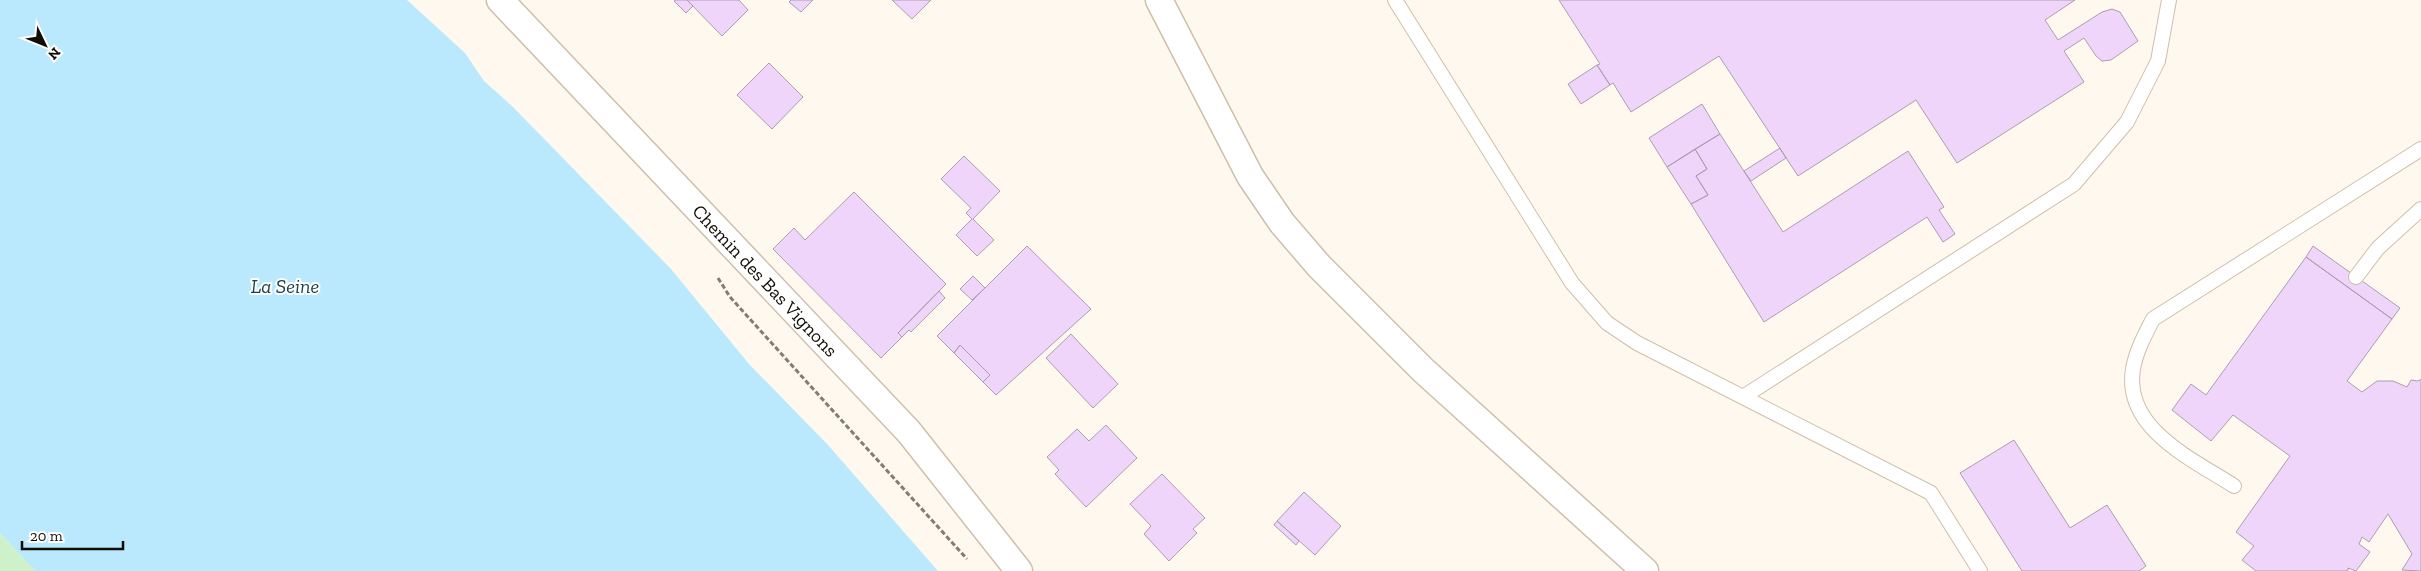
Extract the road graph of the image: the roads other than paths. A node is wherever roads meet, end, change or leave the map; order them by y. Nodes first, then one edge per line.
1 (500, 0) edge
2 (1159, 0) edge
3 (1395, 0) edge
4 (2169, 0) edge
5 (2421, 149) edge
6 (2421, 210) edge
7 (2356, 277) dead end
8 (1743, 397) junction
9 (2234, 486) dead end
10 (1019, 571) edge
11 (1645, 571) edge
12 (1980, 571) edge

1 - 10 street, Chemin des Bas Vignons
2 - 11 street
3 - 8 lane
4 - 8 lane
5 - 9 lane
6 - 7 lane
8 - 12 lane

